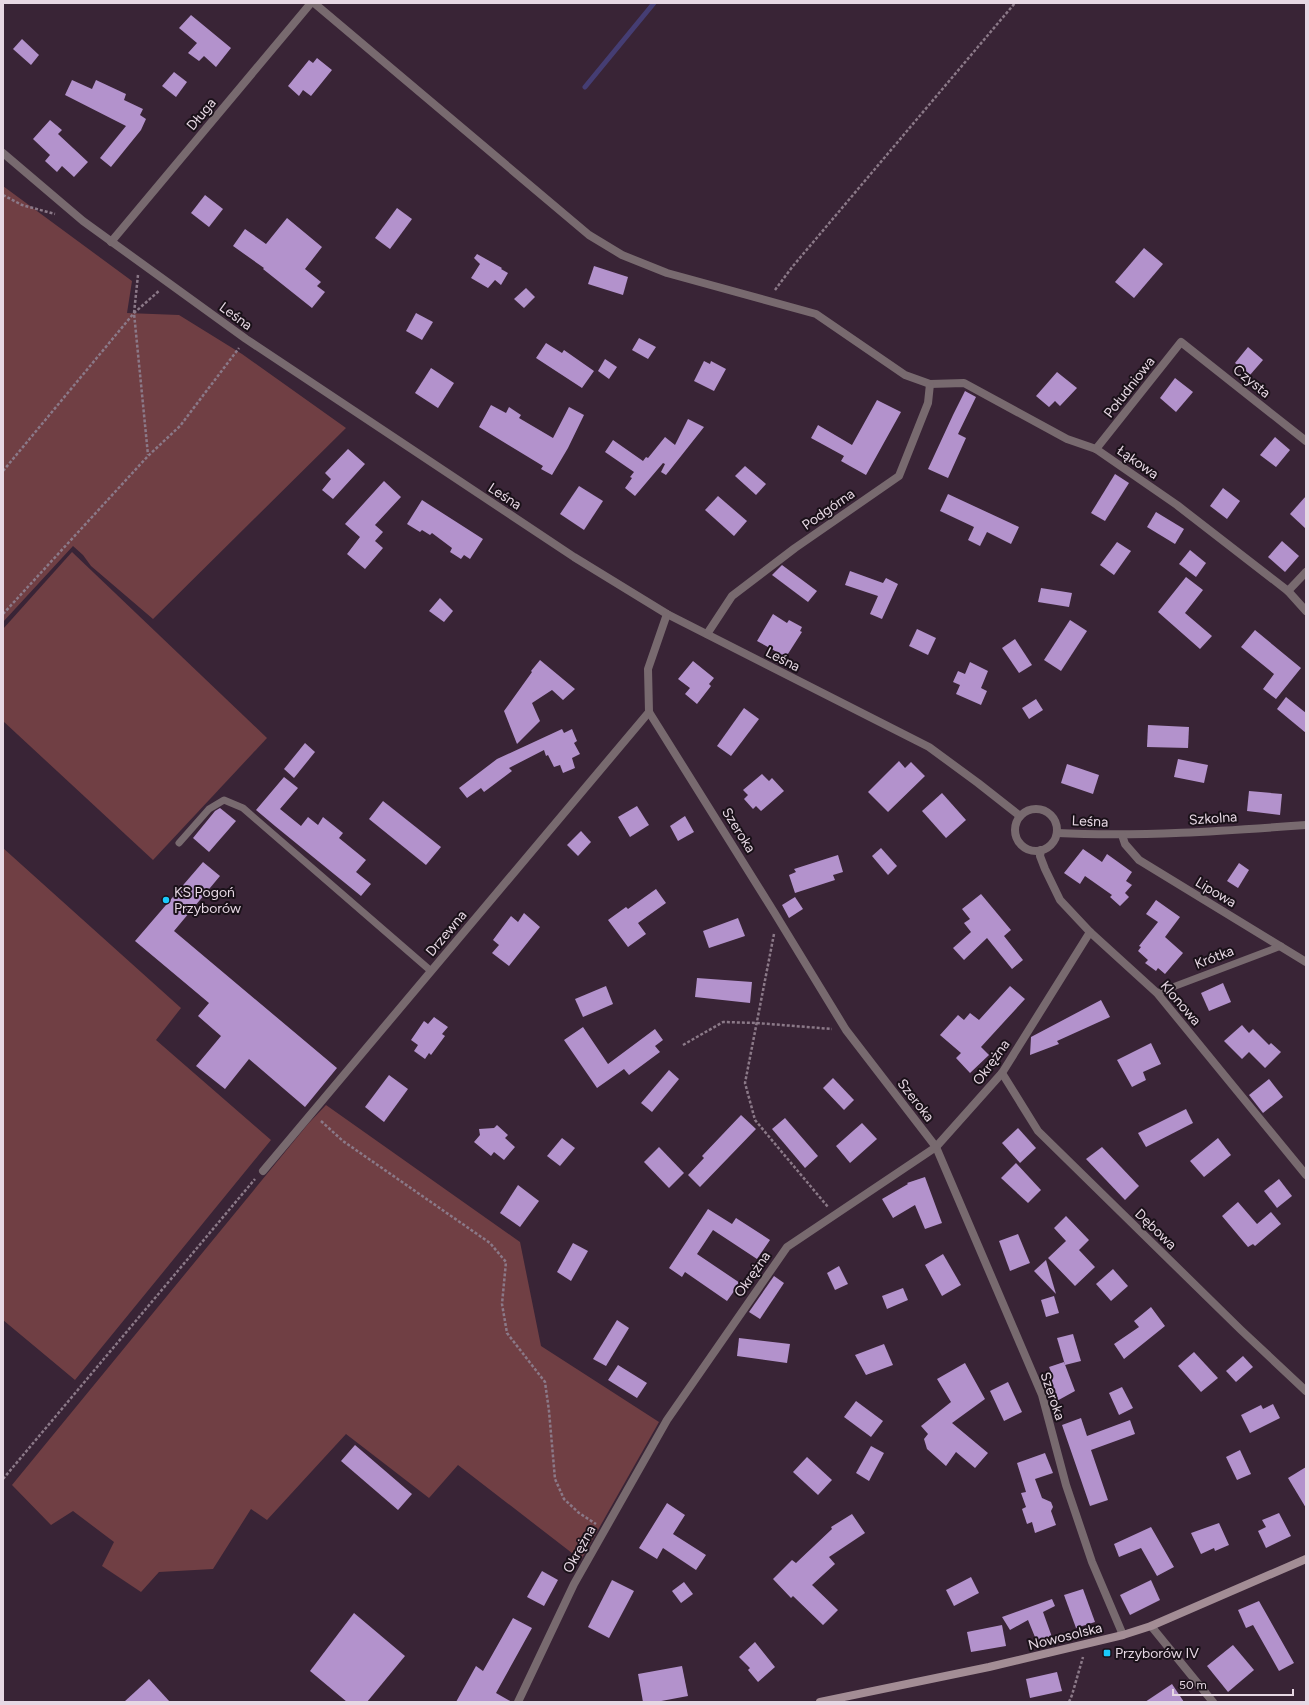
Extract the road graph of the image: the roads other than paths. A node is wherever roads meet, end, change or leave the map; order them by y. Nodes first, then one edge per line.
1 (311, 3) edge
2 (314, 3) edge
3 (3, 153) edge
4 (111, 242) junction
5 (1181, 342) joint
6 (930, 384) junction
7 (1306, 441) edge
8 (1096, 449) junction
9 (1306, 572) edge
10 (1288, 591) junction
11 (1306, 611) edge
12 (667, 614) junction
13 (707, 634) junction
14 (649, 712) junction
15 (1020, 816) junction
16 (1306, 825) edge
17 (1056, 833) junction
18 (1122, 835) junction
19 (179, 844) dead end
20 (1040, 850) junction
21 (1090, 932) junction
22 (1281, 946) junction
23 (1306, 962) edge
24 (431, 971) junction
25 (1157, 993) junction
26 (1002, 1074) junction
27 (936, 1147) junction
28 (263, 1171) road end
29 (1306, 1175) edge
30 (1306, 1391) edge
31 (1306, 1559) edge
32 (1151, 1626) junction
33 (1123, 1635) junction
34 (518, 1702) edge
35 (820, 1702) edge
36 (1213, 1702) edge

1 - 4 street, Długa
2 - 6 street, Łąkowa
3 - 4 street, Leśna
4 - 12 street, Leśna
5 - 7 street, Czysta
5 - 8 street, Południowa
6 - 8 street, Łąkowa
6 - 13 street, Podgórna
8 - 10 street, Łąkowa
9 - 10 street
10 - 11 street, Łąkowa
12 - 13 street, Leśna
12 - 14 street
13 - 15 street, Leśna
14 - 24 street, Drzewna
14 - 27 street, Szeroka
15 - 17 street
15 - 20 street
16 - 18 street, Szkolna
17 - 18 street, Leśna
17 - 20 street
18 - 22 street, Lipowa
19 - 24 lane
20 - 21 street, Klonowa
21 - 25 street, Klonowa
21 - 26 street, Okrężna
22 - 23 street, Lipowa
22 - 25 lane, Krótka
24 - 28 street, Drzewna
25 - 29 street, Klonowa
26 - 27 street, Okrężna
26 - 30 street, Dębowa
27 - 33 street, Szeroka
27 - 34 street, Okrężna
31 - 32 main road, Nowosolska
32 - 33 main road, Nowosolska
32 - 36 street
33 - 35 main road, Nowosolska

